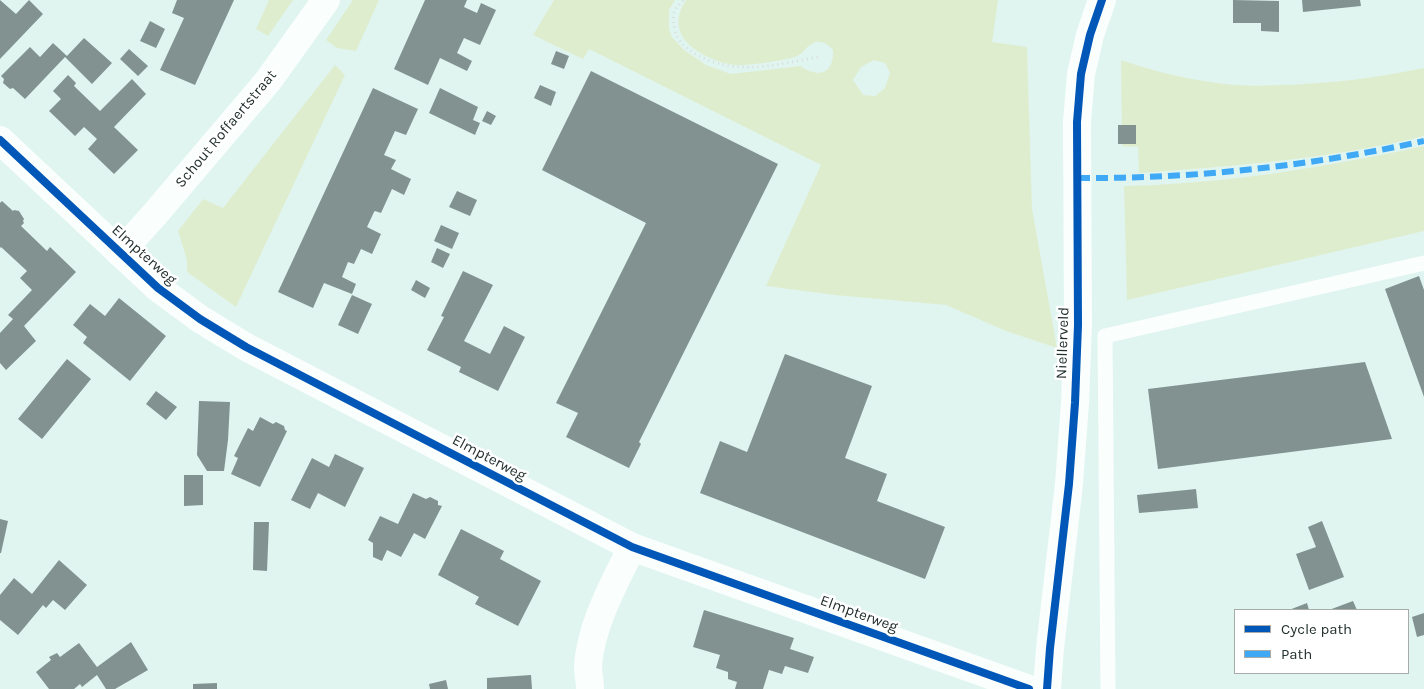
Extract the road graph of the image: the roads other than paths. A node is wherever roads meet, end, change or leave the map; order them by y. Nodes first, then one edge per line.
1 (326, 0) edge
2 (1102, 0) edge
3 (0, 140) edge
4 (120, 253) junction
5 (1424, 263) edge
6 (632, 547) junction
7 (590, 689) edge
8 (1029, 689) edge
9 (1047, 689) edge
10 (1108, 689) edge

1 - 4 street, Schout Roffaertstraat
2 - 9 street, Niellerveld
3 - 4 street, Elmpterweg
4 - 6 street, Elmpterweg
5 - 10 lane
6 - 7 street
6 - 8 street, Elmpterweg

